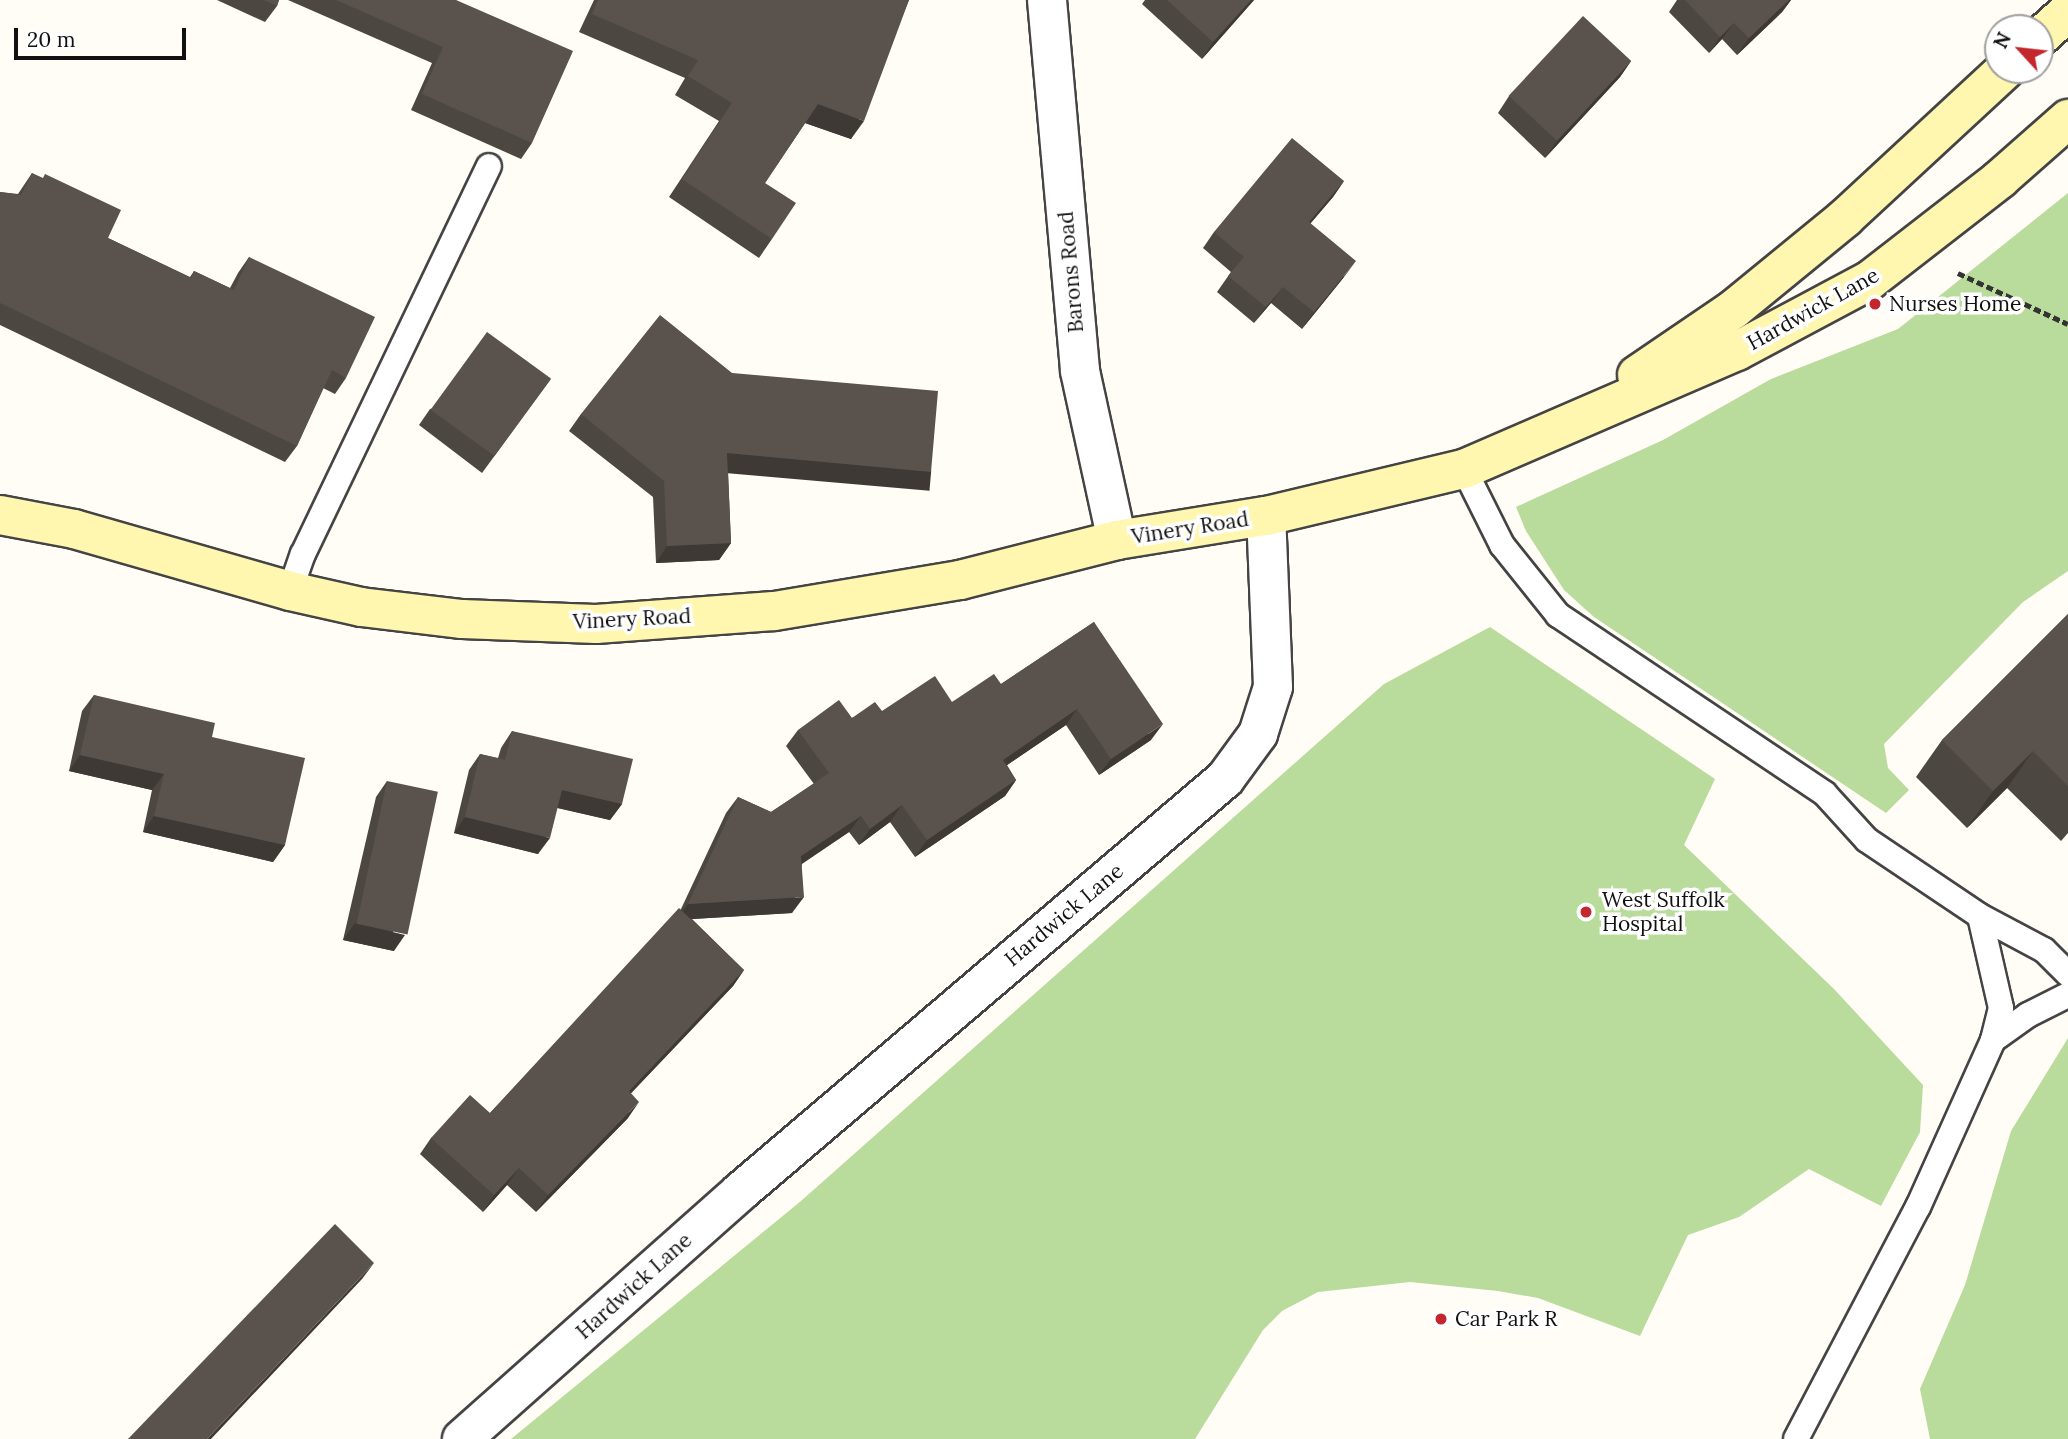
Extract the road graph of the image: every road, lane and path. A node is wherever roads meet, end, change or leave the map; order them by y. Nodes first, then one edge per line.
1 (1047, 0) edge
2 (2068, 12) edge
3 (2054, 24) edge
4 (1990, 84) edge
5 (2068, 119) edge
6 (489, 166) dead end
7 (1951, 270) dead end
8 (2068, 324) edge
9 (1562, 425) junction
10 (1464, 468) junction
11 (0, 515) edge
12 (1266, 516) junction
13 (1117, 540) junction
14 (290, 592) junction
15 (1980, 916) junction
16 (2068, 974) edge
17 (2068, 995) edge
18 (1993, 1040) junction
19 (462, 1439) edge
20 (1796, 1439) edge

1 - 13 street, Barons Road
2 - 3 street
4 - 9 street, Hardwick Lane
5 - 9 street, Hardwick Lane
6 - 14 lane
7 - 8 path
9 - 10 street, Hardwick Lane
10 - 12 street, Hardwick Lane
10 - 15 lane
11 - 14 street, Vinery Road
12 - 13 street, Vinery Road
12 - 19 street, Hardwick Lane
13 - 14 street, Vinery Road
15 - 16 lane
15 - 18 lane
17 - 18 lane
18 - 20 lane

